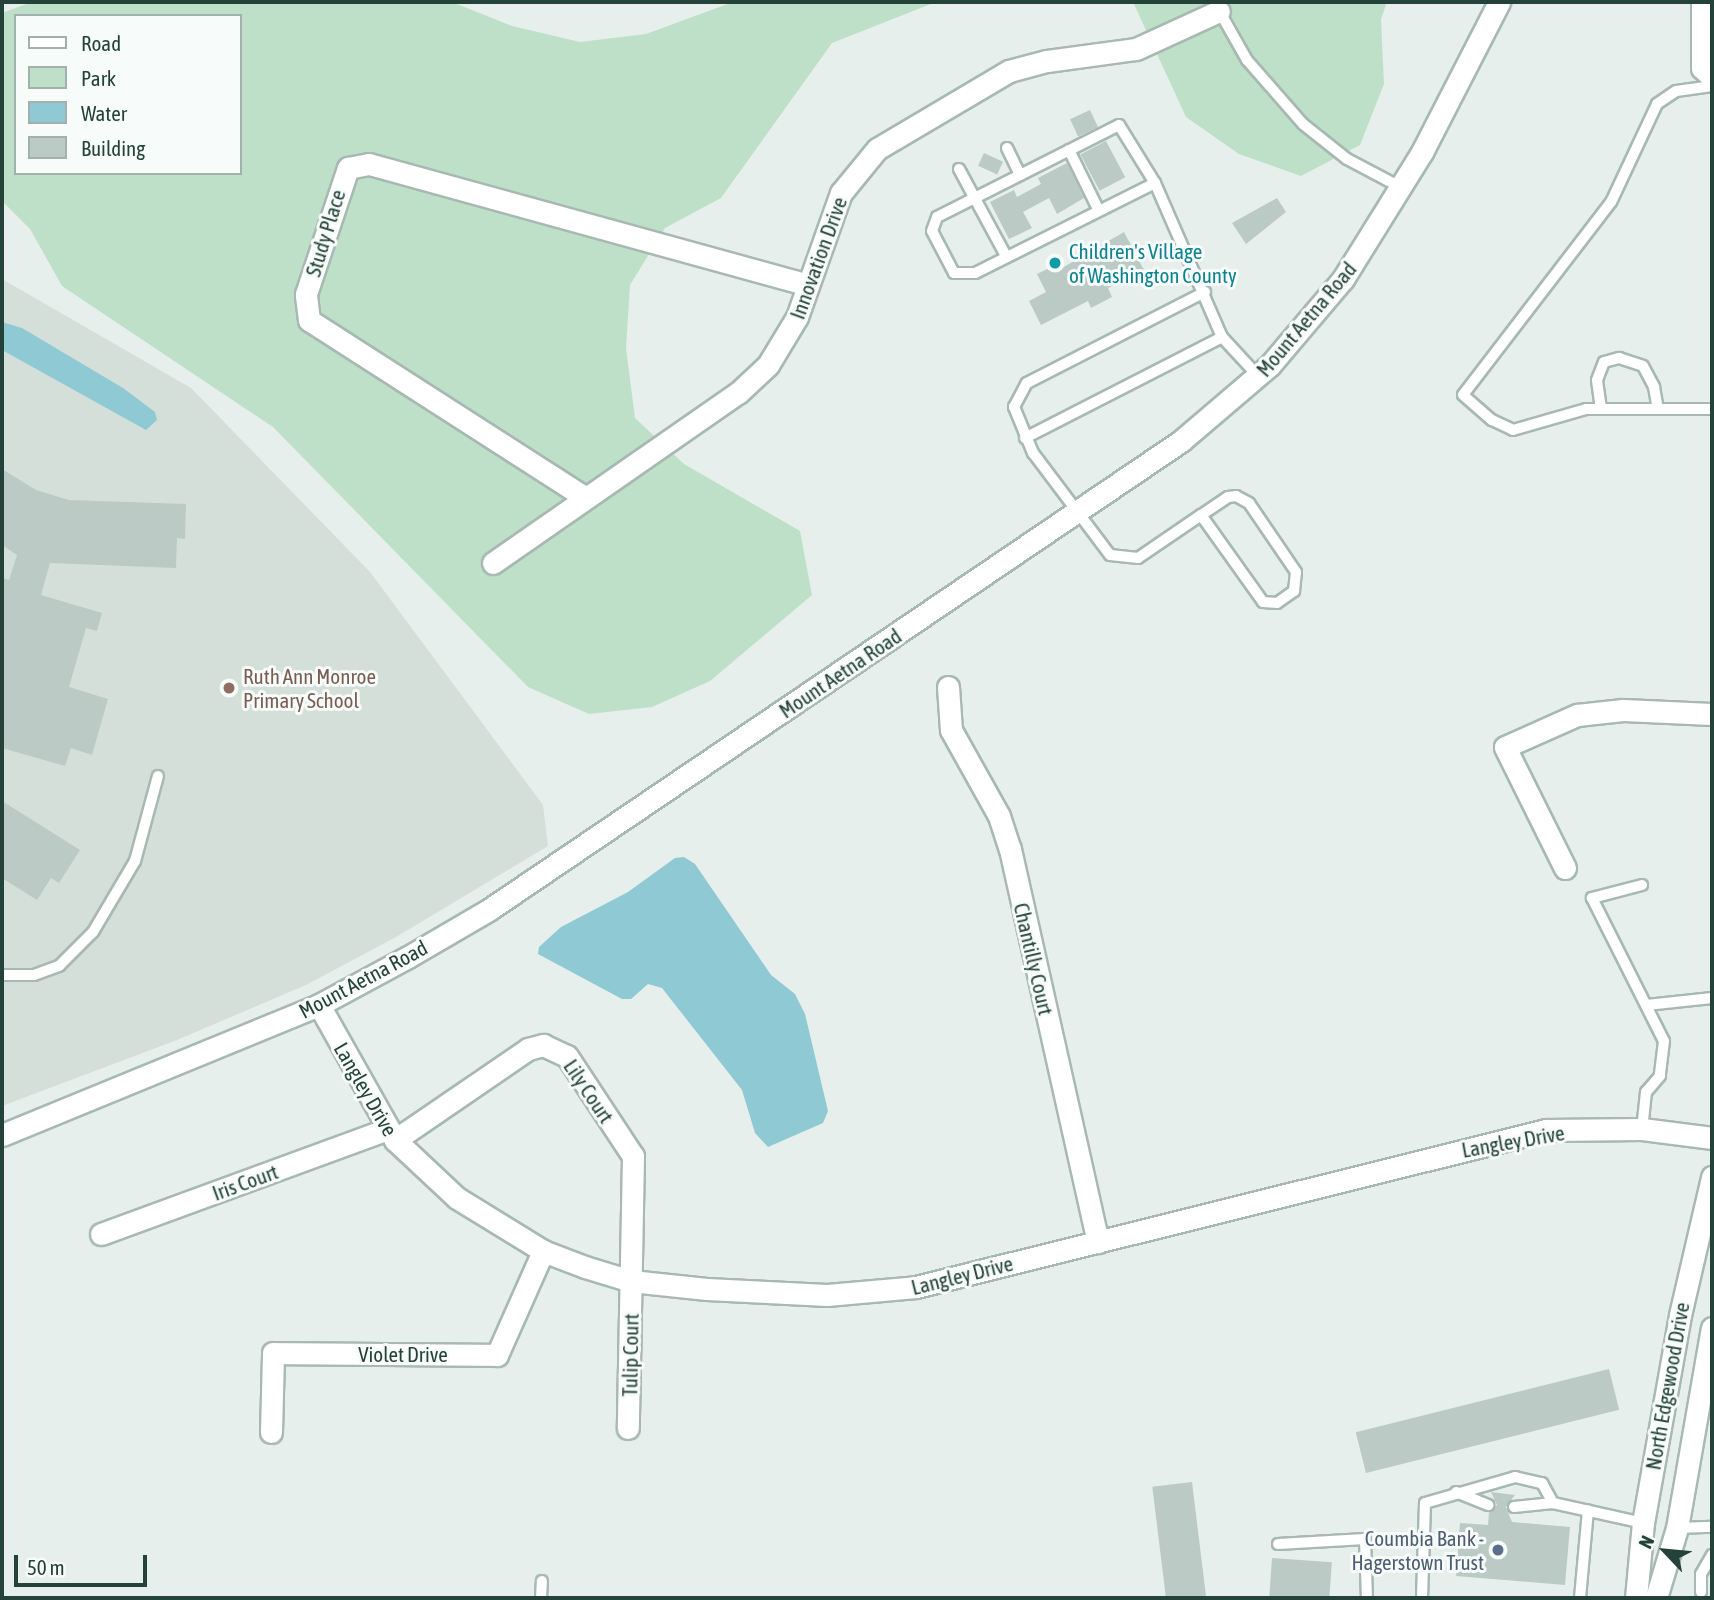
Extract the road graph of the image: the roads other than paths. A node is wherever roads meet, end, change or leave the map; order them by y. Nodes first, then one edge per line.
1 (1499, 2) edge
2 (1702, 2) edge
3 (1217, 6) edge
4 (1712, 76) edge
5 (1712, 86) edge
6 (1007, 148) dead end
7 (1069, 150) junction
8 (959, 169) dead end
9 (1020, 175) junction
10 (1155, 183) junction
11 (1402, 188) junction
12 (975, 198) junction
13 (1098, 209) junction
14 (1006, 256) junction
15 (808, 285) junction
16 (1205, 292) junction
17 (1222, 337) junction
18 (1259, 376) junction
19 (1601, 409) junction
20 (1712, 409) edge
21 (1658, 410) junction
22 (1025, 438) junction
23 (586, 498) junction
24 (1076, 513) junction
25 (1201, 515) junction
26 (493, 563) dead end
27 (948, 687) dead end
28 (1712, 714) edge
29 (158, 776) dead end
30 (1565, 868) dead end
31 (1642, 886) dead end
32 (2, 975) edge
33 (1712, 998) edge
34 (319, 1005) junction
35 (1647, 1005) junction
36 (1642, 1129) junction
37 (2, 1135) edge
38 (391, 1135) junction
39 (1712, 1138) edge
40 (1712, 1177) edge
41 (102, 1234) dead end
42 (1097, 1242) junction
43 (543, 1251) junction
44 (631, 1281) junction
45 (1712, 1328) edge
46 (628, 1429) dead end
47 (271, 1432) dead end
48 (1456, 1492) junction
49 (1553, 1503) junction
50 (1489, 1505) dead end
51 (1514, 1507) dead end
52 (1588, 1510) junction
53 (1643, 1523) junction
54 (1712, 1527) edge
55 (1678, 1528) junction
56 (1278, 1544) dead end
57 (1712, 1555) edge
58 (542, 1581) dead end
59 (1701, 1592) dead end
60 (541, 1598) edge
61 (1367, 1598) edge
62 (1422, 1598) edge
63 (1580, 1598) edge
64 (1636, 1598) edge
65 (1656, 1598) edge

1 - 11 street, Mount Aetna Road
2 - 4 street
3 - 11 lane
3 - 15 street, Innovation Drive
5 - 19 lane
6 - 9 lane
7 - 9 lane
7 - 10 lane
7 - 13 lane
8 - 12 lane
9 - 12 lane
10 - 13 lane
10 - 16 lane
11 - 18 street, Mount Aetna Road
12 - 14 lane
12 - 14 lane
13 - 14 lane
15 - 23 street, Innovation Drive
15 - 23 street, Study Place
16 - 17 lane
16 - 22 lane
17 - 18 lane
17 - 22 lane
18 - 24 street, Mount Aetna Road
19 - 21 lane
19 - 21 lane
20 - 21 lane
22 - 24 lane
23 - 26 street, Innovation Drive
24 - 25 lane
24 - 34 street, Mount Aetna Road
25 - 25 lane
27 - 42 street, Chantilly Court
28 - 30 street
29 - 32 lane
31 - 35 lane
33 - 35 lane
34 - 37 street, Mount Aetna Road
34 - 38 street, Langley Drive
35 - 36 lane
36 - 39 street, Langley Drive
36 - 42 street, Langley Drive
38 - 41 street, Iris Court
38 - 43 street, Langley Drive
38 - 44 street, Lily Court
40 - 53 street, North Edgewood Drive
42 - 44 street, Langley Drive
43 - 44 street, Langley Drive
43 - 47 street, Violet Drive
44 - 46 street, Tulip Court
45 - 55 street, North Edgewood Drive
48 - 49 lane
48 - 50 lane
48 - 62 lane
49 - 51 lane
49 - 52 lane
52 - 53 lane
52 - 63 lane
53 - 64 street, North Edgewood Drive
54 - 55 lane
55 - 65 street, North Edgewood Drive
56 - 61 lane
57 - 59 lane
58 - 60 lane

